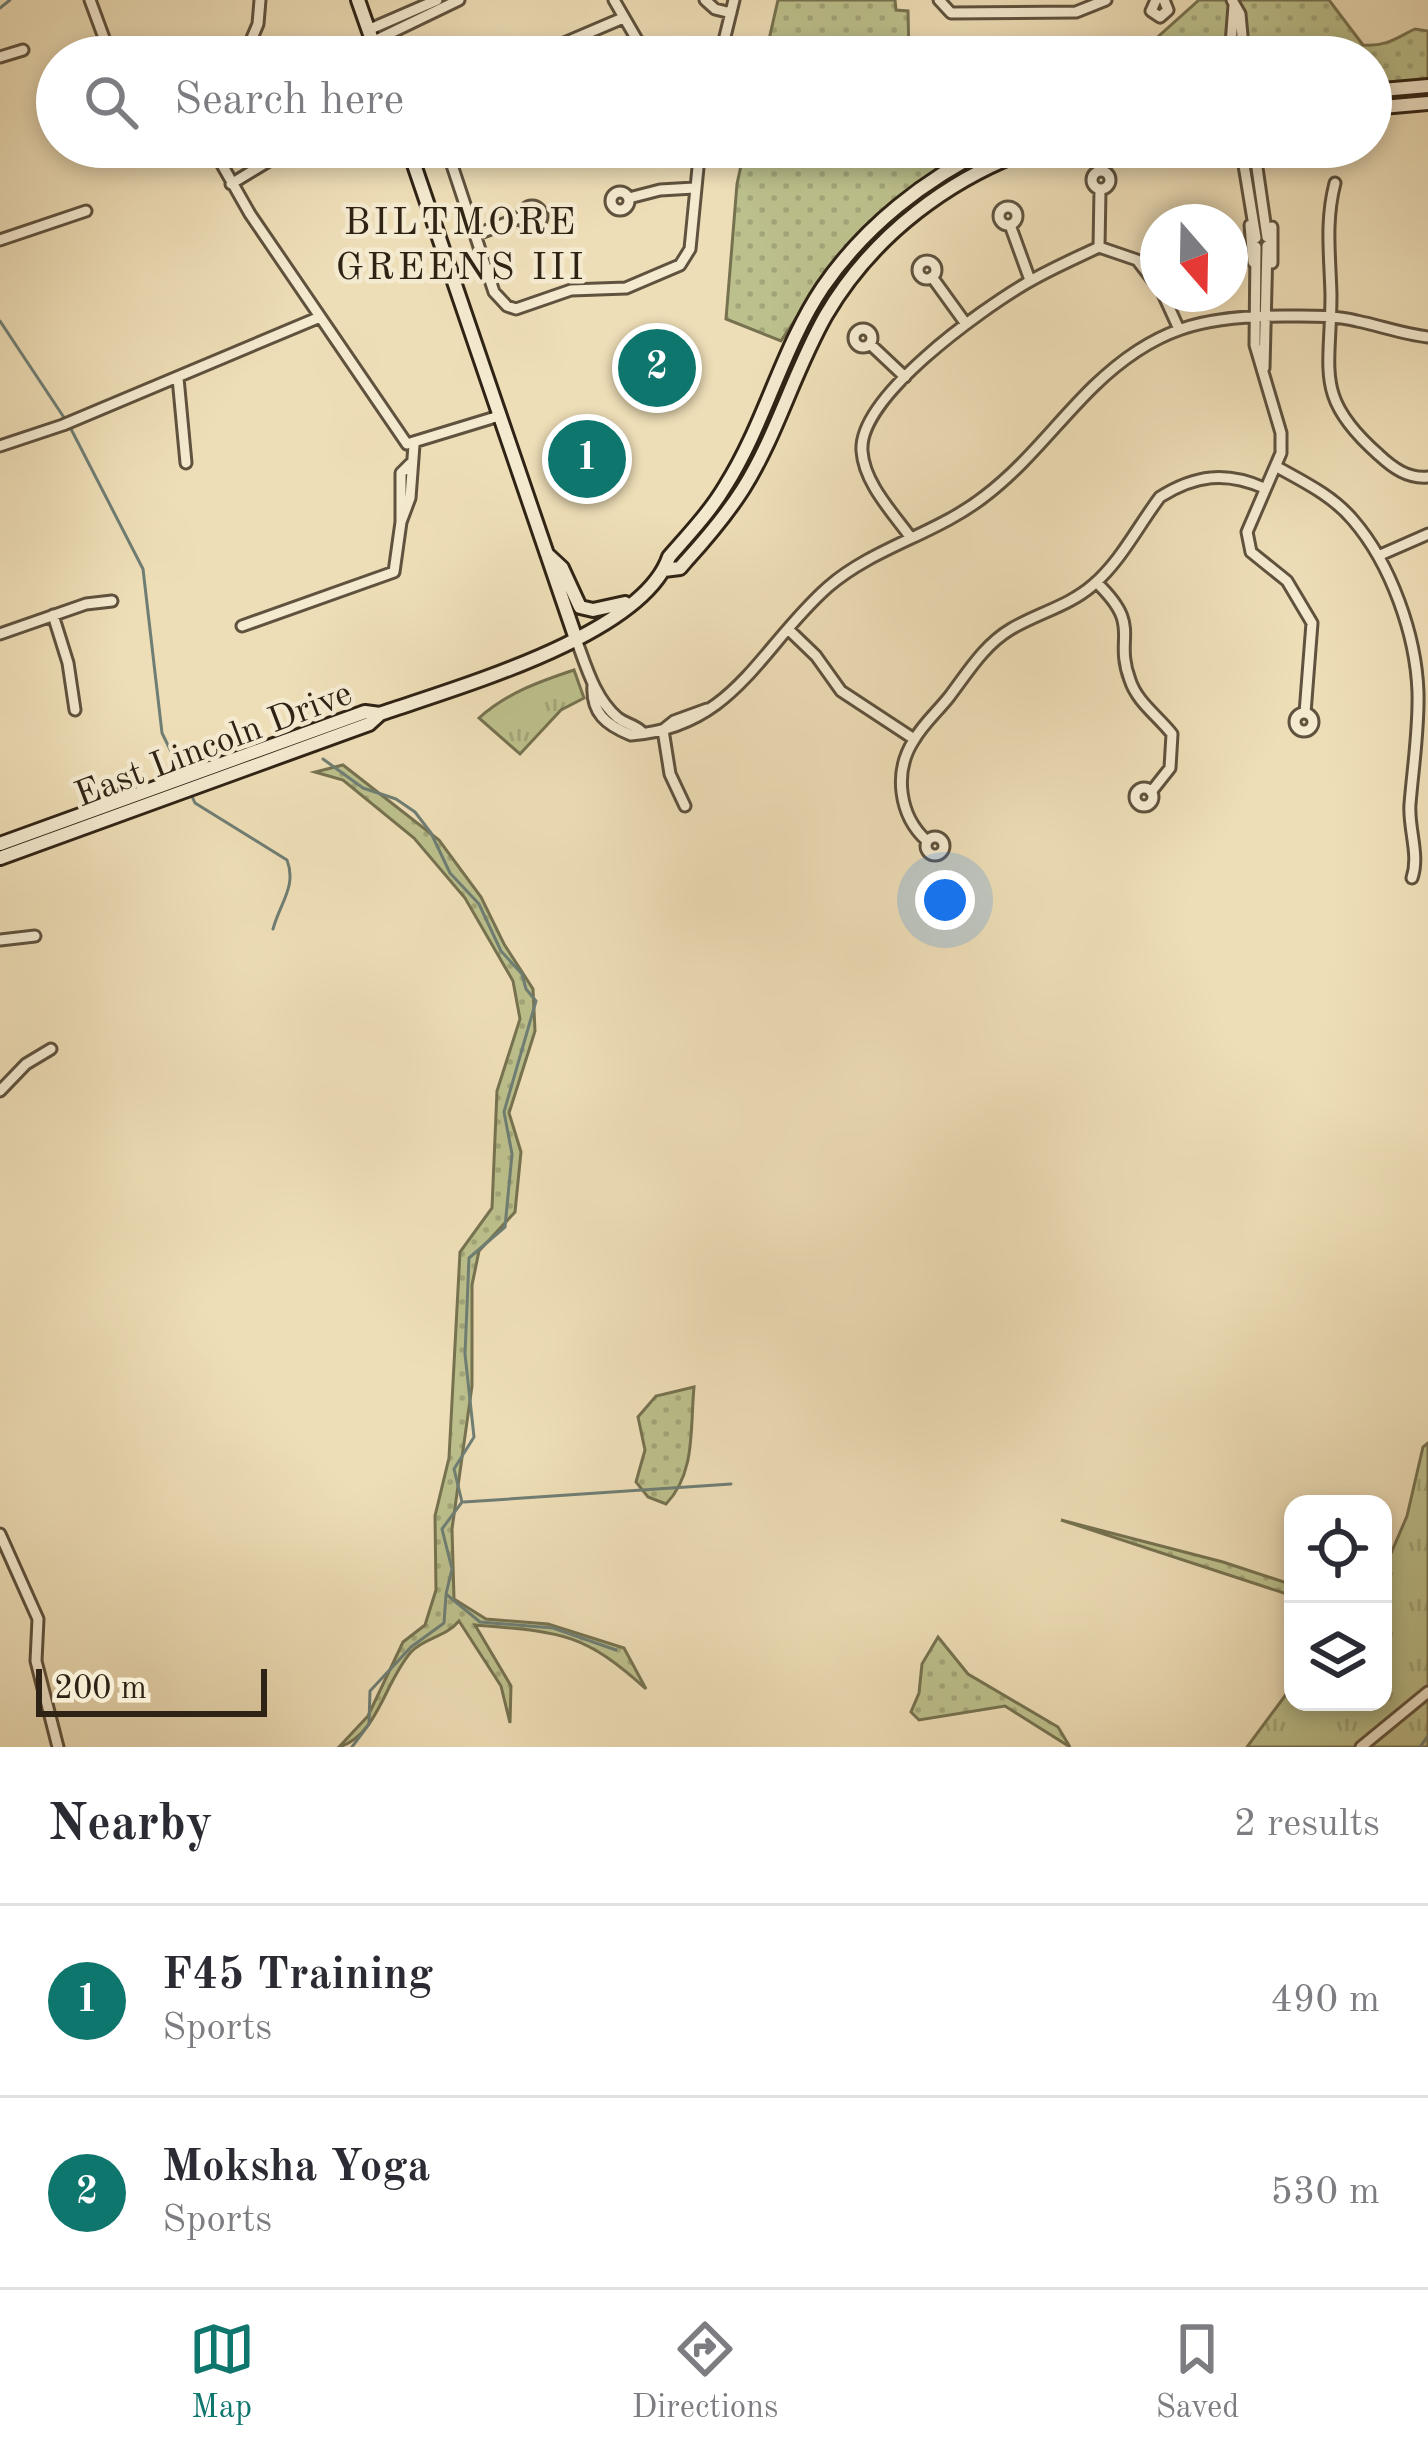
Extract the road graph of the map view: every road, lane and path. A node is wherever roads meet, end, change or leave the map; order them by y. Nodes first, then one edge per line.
1 (90, 0) edge
2 (260, 0) edge
3 (358, 0) edge
4 (437, 0) edge
5 (459, 0) edge
6 (614, 0) edge
7 (705, 0) edge
8 (734, 0) edge
9 (1106, 0) edge
10 (1233, 2) edge
11 (941, 4) edge
12 (731, 13) junction
13 (623, 18) junction
14 (103, 36) edge
15 (253, 36) edge
16 (370, 36) junction
17 (581, 36) edge
18 (634, 36) edge
19 (725, 36) edge
20 (1231, 36) edge
21 (1242, 36) edge
22 (22, 50) dead end
23 (0, 57) edge
24 (1428, 86) edge
25 (1392, 91) edge
26 (1428, 103) edge
27 (1392, 106) edge
28 (223, 168) edge
29 (257, 168) edge
30 (415, 168) edge
31 (453, 168) edge
32 (697, 168) edge
33 (952, 168) edge
34 (994, 168) edge
35 (1244, 168) edge
36 (1259, 168) edge
37 (1335, 183) dead end
38 (231, 184) junction
39 (694, 188) junction
40 (1100, 190) dead end
41 (629, 198) dead end
42 (86, 211) dead end
43 (1266, 211) junction
44 (1252, 214) junction
45 (522, 217) dead end
46 (1010, 224) dead end
47 (476, 235) junction
48 (0, 240) edge
49 (1262, 242) junction
50 (1099, 247) junction
51 (1140, 264) edge
52 (1256, 274) junction
53 (1268, 274) junction
54 (932, 277) dead end
55 (1030, 280) junction
56 (1171, 312) edge
57 (1260, 316) junction
58 (1330, 316) junction
59 (320, 317) junction
60 (966, 324) junction
61 (1178, 327) junction
62 (1428, 337) edge
63 (870, 344) dead end
64 (905, 377) junction
65 (178, 378) junction
66 (499, 416) junction
67 (414, 445) junction
68 (0, 446) edge
69 (186, 464) dead end
70 (1277, 467) junction
71 (1428, 477) edge
72 (1264, 488) junction
73 (1428, 534) edge
74 (911, 538) junction
75 (545, 552) junction
76 (1378, 556) junction
77 (664, 570) junction
78 (1096, 582) junction
79 (112, 601) dead end
80 (632, 601) junction
81 (53, 615) junction
82 (242, 626) dead end
83 (788, 629) junction
84 (0, 634) edge
85 (576, 639) junction
86 (75, 710) dead end
87 (1305, 713) dead end
88 (663, 730) junction
89 (914, 739) junction
90 (178, 786) junction
91 (1151, 792) dead end
92 (685, 806) dead end
93 (927, 841) dead end
94 (0, 844) edge
95 (0, 858) edge
96 (1412, 878) dead end
97 (35, 936) dead end
98 (0, 940) edge
99 (51, 1049) dead end
100 (0, 1091) edge
101 (0, 1534) edge
102 (1428, 1692) edge
103 (58, 1747) edge
104 (1361, 1747) edge

1 - 14 street
2 - 15 street
3 - 16 main road
4 - 16 street
5 - 16 street
6 - 13 street
7 - 12 street
8 - 12 street
9 - 11 street
10 - 20 street
10 - 21 street
12 - 19 street
13 - 17 street
13 - 18 street
22 - 23 street
24 - 25 main road
26 - 27 main road
28 - 38 street
29 - 38 street
30 - 66 main road
31 - 47 street
32 - 39 street
33 - 77 main road, East Lincoln Drive
34 - 77 main road, East Lincoln Drive
35 - 44 street
36 - 43 street
37 - 58 street
38 - 59 street
39 - 41 street
39 - 47 street
40 - 50 street
42 - 48 street
43 - 49 street
43 - 53 street
44 - 49 street
44 - 52 street
45 - 47 street
46 - 55 street
49 - 52 street
49 - 53 street
50 - 51 street
50 - 55 street
52 - 57 street
53 - 57 street
54 - 60 street
55 - 60 street
56 - 61 street
57 - 58 street
57 - 61 street
57 - 70 street
58 - 62 street
58 - 71 street
59 - 65 street
59 - 67 street
60 - 64 street
61 - 74 street
63 - 64 street
64 - 74 street
65 - 68 street
65 - 69 street
66 - 67 street
66 - 75 main road
67 - 82 street
70 - 72 street
70 - 76 street
72 - 78 street
72 - 87 street
73 - 76 street
74 - 83 street
75 - 80 main road
75 - 85 main road
76 - 96 street
77 - 80 main road, East Lincoln Drive
78 - 89 street
78 - 91 street
79 - 81 street
80 - 85 main road, East Lincoln Drive
81 - 84 street
81 - 86 street
83 - 88 street
83 - 89 street
85 - 88 street
85 - 90 main road, East Lincoln Drive
88 - 92 street
89 - 93 street
90 - 94 main road, East Lincoln Drive
90 - 95 main road, East Lincoln Drive
97 - 98 street
99 - 100 street
101 - 103 street
102 - 104 street

